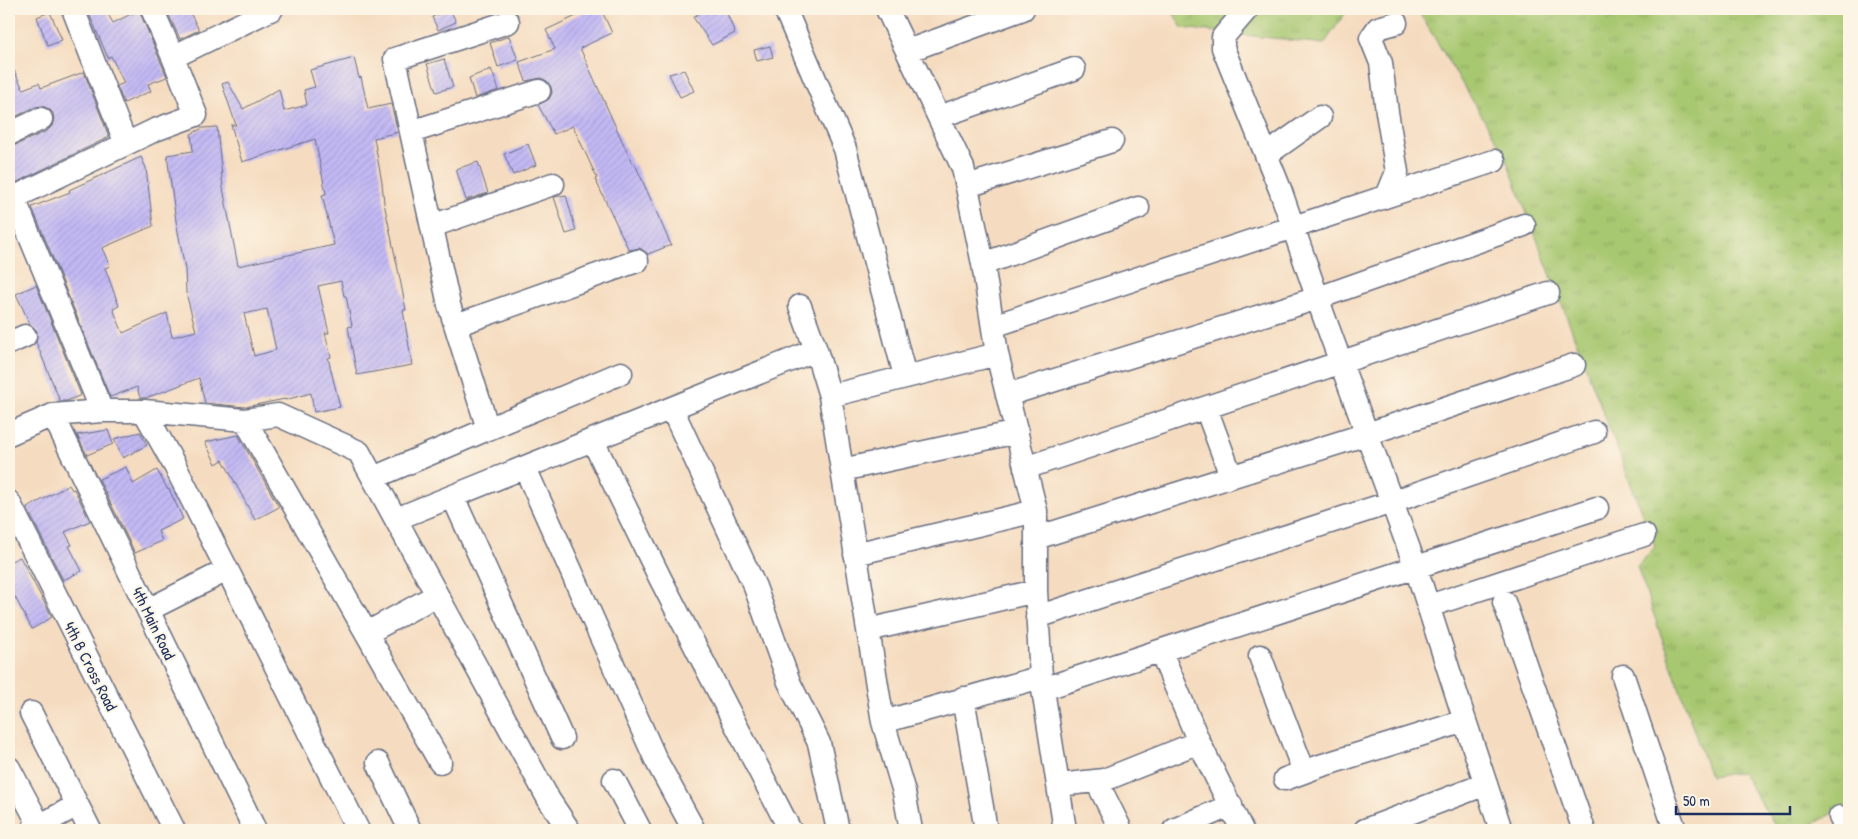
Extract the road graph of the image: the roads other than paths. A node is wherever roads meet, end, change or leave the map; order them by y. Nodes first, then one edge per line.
1 (73, 9) edge
2 (152, 9) edge
3 (272, 9) edge
4 (785, 9) edge
5 (887, 9) edge
6 (1022, 9) edge
7 (1247, 9) edge
8 (508, 22) dead end
9 (1396, 23) dead end
10 (907, 50) junction
11 (173, 57) junction
12 (1074, 69) dead end
13 (539, 91) dead end
14 (939, 117) junction
15 (1320, 117) dead end
16 (41, 120) dead end
17 (411, 132) junction
18 (9, 134) edge
19 (1112, 140) dead end
20 (126, 144) junction
21 (1266, 155) junction
22 (1494, 161) dead end
23 (553, 184) dead end
24 (967, 186) junction
25 (1387, 196) junction
26 (12, 199) edge
27 (1138, 208) dead end
28 (1524, 225) dead end
29 (432, 226) junction
30 (1293, 227) junction
31 (637, 261) dead end
32 (983, 264) junction
33 (1548, 293) dead end
34 (1318, 298) junction
35 (800, 306) dead end
36 (456, 325) junction
37 (993, 326) junction
38 (816, 350) junction
39 (997, 354) junction
40 (1341, 363) junction
41 (1574, 365) dead end
42 (620, 373) dead end
43 (904, 376) junction
44 (1007, 395) junction
45 (830, 396) junction
46 (1206, 408) junction
47 (672, 409) junction
48 (102, 411) junction
49 (144, 411) junction
50 (53, 415) junction
51 (245, 420) junction
52 (488, 428) junction
53 (1017, 432) junction
54 (1594, 432) dead end
55 (9, 434) edge
56 (1367, 434) junction
57 (593, 441) junction
58 (525, 468) junction
59 (1026, 468) junction
60 (842, 470) junction
61 (1231, 476) junction
62 (373, 478) junction
63 (453, 496) junction
64 (9, 502) edge
65 (1392, 502) junction
66 (1597, 508) dead end
67 (1036, 511) junction
68 (396, 519) junction
69 (1644, 535) dead end
70 (1036, 538) junction
71 (856, 554) junction
72 (1416, 568) junction
73 (228, 570) junction
74 (1036, 591) junction
75 (437, 595) junction
76 (1504, 602) dead end
77 (1429, 606) junction
78 (148, 610) junction
79 (1037, 617) junction
80 (868, 630) junction
81 (367, 633) junction
82 (1161, 652) junction
83 (1260, 656) dead end
84 (1623, 676) dead end
85 (1042, 683) junction
86 (963, 698) junction
87 (31, 713) dead end
88 (1465, 721) junction
89 (883, 722) junction
90 (562, 738) dead end
91 (1199, 742) junction
92 (440, 762) dead end
93 (378, 763) dead end
94 (9, 768) edge
95 (614, 780) dead end
96 (1097, 782) junction
97 (1486, 784) junction
98 (1059, 785) junction
99 (76, 805) junction
100 (1231, 805) junction
101 (38, 829) edge
102 (90, 830) edge
103 (174, 830) edge
104 (256, 830) edge
105 (358, 830) edge
106 (410, 830) edge
107 (569, 830) edge
108 (640, 830) edge
109 (694, 830) edge
110 (790, 830) edge
111 (838, 830) edge
112 (911, 830) edge
113 (986, 830) edge
114 (1065, 830) edge
115 (1121, 830) edge
116 (1174, 830) edge
117 (1242, 830) edge
118 (1365, 830) edge
119 (1501, 830) edge
120 (1584, 830) edge
121 (1675, 830) edge

1 - 20 street
2 - 11 street
3 - 11 street
4 - 43 street
5 - 10 street
6 - 10 street
7 - 21 street
8 - 17 street
9 - 25 street
10 - 14 street
11 - 20 street
12 - 14 street
13 - 17 street
14 - 24 street
15 - 21 street
16 - 18 street
17 - 29 street
19 - 24 street
20 - 26 street
21 - 30 street
22 - 25 street
23 - 29 street
24 - 32 street
25 - 30 street
26 - 48 street
27 - 32 street
28 - 34 street
29 - 36 street
30 - 34 street
30 - 37 street
31 - 36 street
32 - 37 street
33 - 40 street
34 - 40 street
34 - 44 street
35 - 38 street
36 - 52 street
37 - 39 street
38 - 45 street
38 - 47 street
39 - 43 street
39 - 44 street
40 - 46 street
40 - 56 street
41 - 56 street
42 - 52 street
43 - 45 street
44 - 53 street
45 - 60 street
46 - 59 street
46 - 61 street
47 - 57 street
47 - 111 street
48 - 49 street
48 - 50 street
49 - 51 street
49 - 73 street
50 - 55 street
50 - 78 street, 4th Main Road
51 - 62 street
51 - 81 street
52 - 62 street
53 - 59 street
53 - 60 street
54 - 65 street
56 - 61 street
56 - 65 street
57 - 58 street
57 - 110 street
58 - 63 street
58 - 109 street
59 - 67 street
60 - 71 street
61 - 70 street
62 - 68 street
63 - 68 street
63 - 90 street
64 - 103 street, 4th B Cross Road
65 - 72 street
65 - 79 street
66 - 72 street
67 - 70 street
67 - 71 street
68 - 75 street
69 - 77 street
70 - 74 street
71 - 80 street
72 - 77 street
72 - 82 street
73 - 78 street
73 - 105 street
74 - 79 street
74 - 80 street
75 - 81 street
75 - 107 street
76 - 120 street
77 - 88 street
78 - 104 street, 4th Main Road
79 - 85 street
80 - 89 street
81 - 92 street
82 - 85 street
82 - 91 street
83 - 88 street
84 - 121 street
85 - 86 street
85 - 98 street
86 - 89 street
86 - 113 street
87 - 99 street
88 - 97 street
89 - 112 street
91 - 96 street
91 - 100 street
93 - 106 street
94 - 101 street
95 - 108 street
96 - 98 street
96 - 115 street
97 - 118 street
97 - 119 street
98 - 114 street
99 - 101 street
99 - 102 street
100 - 116 street
100 - 117 street

